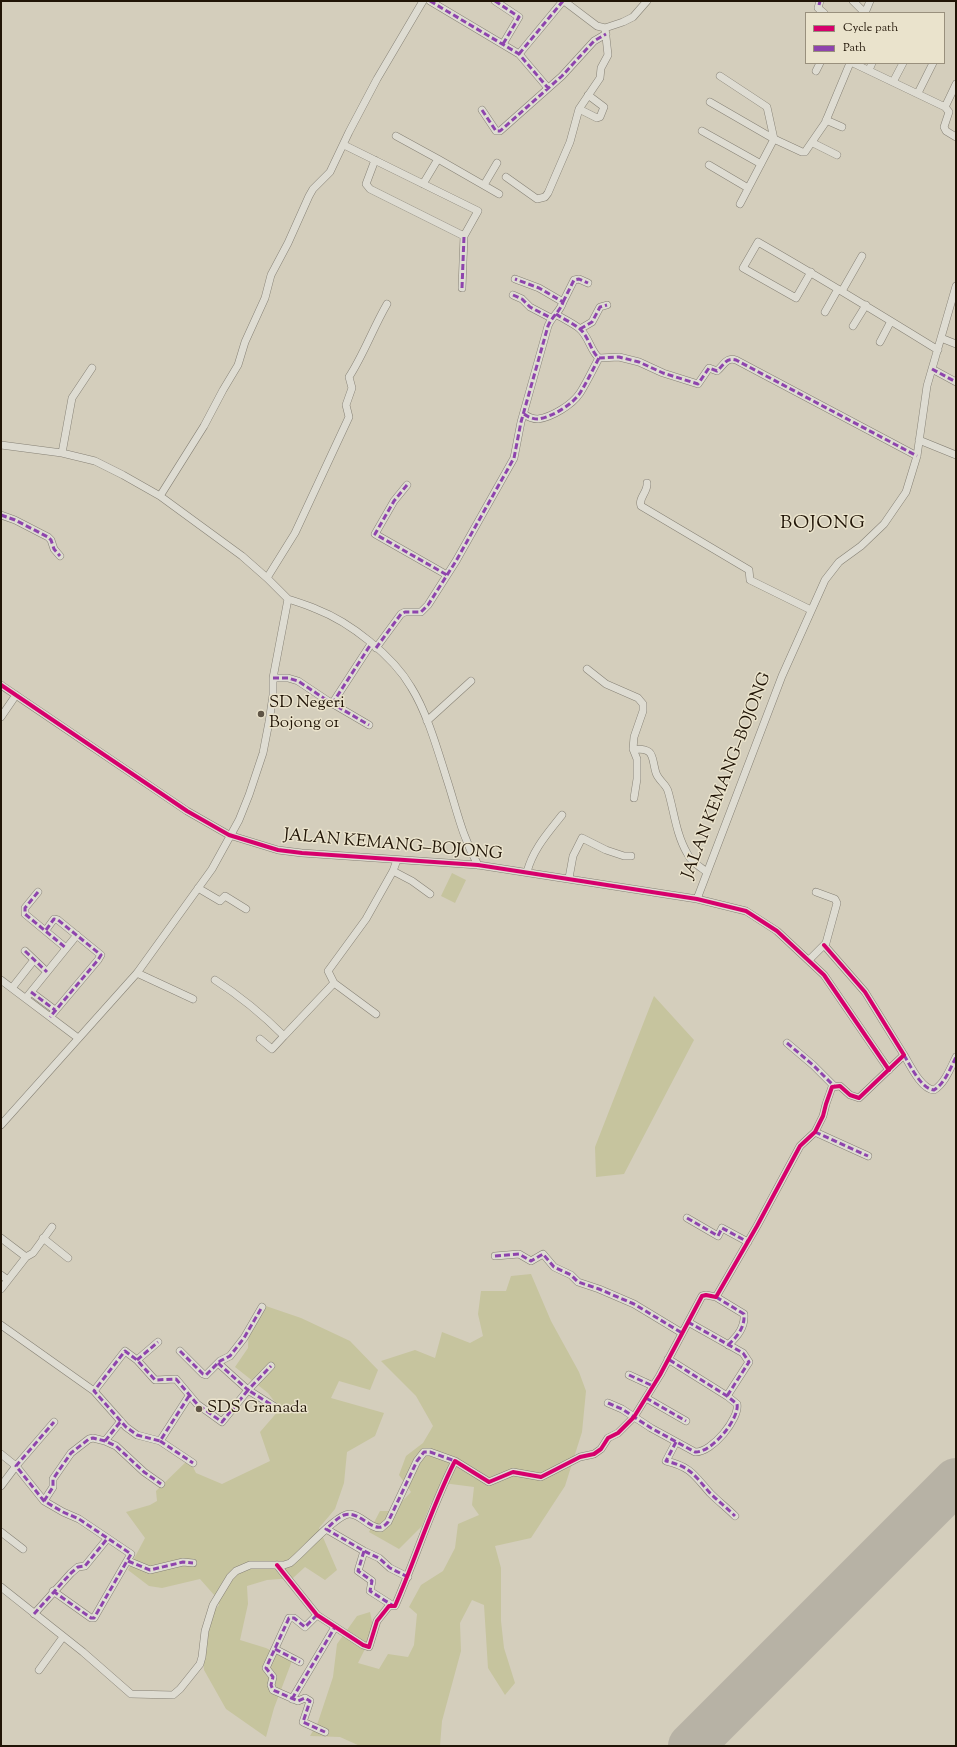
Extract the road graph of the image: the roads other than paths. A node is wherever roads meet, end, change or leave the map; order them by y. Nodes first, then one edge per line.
1 (423, 1) edge
2 (430, 1) edge
3 (495, 1) edge
4 (563, 1) edge
5 (647, 1) edge
6 (820, 1) edge
7 (853, 1) edge
8 (870, 1) edge
9 (823, 12) edge
10 (864, 12) edge
11 (865, 12) edge
12 (606, 31) junction
13 (503, 44) junction
14 (519, 54) junction
15 (820, 64) edge
16 (850, 64) edge
17 (855, 64) edge
18 (872, 64) edge
19 (903, 64) edge
20 (932, 64) edge
21 (869, 70) junction
22 (816, 71) dead end
23 (720, 76) dead end
24 (894, 82) junction
25 (956, 84) edge
26 (548, 88) junction
27 (918, 93) junction
28 (588, 95) junction
29 (710, 102) dead end
30 (945, 107) junction
31 (482, 110) dead end
32 (579, 110) junction
33 (826, 120) junction
34 (842, 127) dead end
35 (702, 131) dead end
36 (396, 136) dead end
37 (956, 137) edge
38 (774, 139) junction
39 (813, 142) junction
40 (344, 145) junction
41 (837, 155) dead end
42 (375, 160) junction
43 (438, 160) junction
44 (496, 163) dead end
45 (761, 164) junction
46 (709, 165) dead end
47 (506, 177) dead end
48 (423, 184) junction
49 (484, 185) junction
50 (748, 188) junction
51 (499, 194) dead end
52 (740, 204) dead end
53 (464, 236) junction
54 (862, 256) dead end
55 (811, 272) junction
56 (515, 279) dead end
57 (588, 283) dead end
58 (956, 286) edge
59 (462, 288) dead end
60 (840, 290) junction
61 (513, 295) dead end
62 (563, 302) junction
63 (387, 304) dead end
64 (607, 305) dead end
65 (866, 305) junction
66 (825, 312) dead end
67 (554, 316) junction
68 (891, 321) junction
69 (853, 326) dead end
70 (580, 329) junction
71 (941, 338) junction
72 (880, 342) dead end
73 (956, 344) edge
74 (938, 350) junction
75 (599, 358) junction
76 (92, 368) dead end
77 (932, 369) junction
78 (956, 382) edge
79 (524, 414) junction
80 (919, 440) junction
81 (1, 445) edge
82 (62, 452) junction
83 (956, 455) edge
84 (917, 456) junction
85 (647, 483) dead end
86 (406, 485) dead end
87 (160, 496) junction
88 (1, 515) edge
89 (60, 556) dead end
90 (447, 575) junction
91 (267, 578) junction
92 (288, 599) junction
93 (811, 610) junction
94 (374, 646) junction
95 (587, 669) dead end
96 (273, 678) junction
97 (471, 681) dead end
98 (1, 685) edge
99 (16, 695) junction
100 (332, 704) junction
101 (1, 717) edge
102 (427, 721) junction
103 (369, 724) dead end
104 (633, 749) junction
105 (634, 798) dead end
106 (562, 815) dead end
107 (230, 835) junction
108 (631, 856) dead end
109 (397, 860) junction
110 (478, 865) junction
111 (393, 871) junction
112 (527, 872) junction
113 (707, 872) junction
114 (569, 878) junction
115 (198, 888) junction
116 (38, 892) dead end
117 (816, 892) dead end
118 (430, 894) dead end
119 (698, 898) junction
120 (246, 909) dead end
121 (46, 930) junction
122 (77, 935) junction
123 (824, 945) junction
124 (66, 948) junction
125 (25, 951) dead end
126 (34, 960) junction
127 (809, 960) junction
128 (47, 972) junction
129 (137, 973) junction
130 (1, 980) edge
131 (215, 980) dead end
132 (334, 983) junction
133 (12, 988) junction
134 (31, 992) junction
135 (26, 998) junction
136 (193, 999) dead end
137 (55, 1010) junction
138 (376, 1014) dead end
139 (50, 1017) junction
140 (284, 1036) junction
141 (78, 1038) junction
142 (260, 1039) dead end
143 (787, 1043) dead end
144 (904, 1055) junction
145 (956, 1057) edge
146 (889, 1070) junction
147 (834, 1086) junction
148 (1, 1125) edge
149 (815, 1132) junction
150 (868, 1156) dead end
151 (687, 1218) dead end
152 (52, 1227) dead end
153 (1, 1238) edge
154 (43, 1238) junction
155 (748, 1242) junction
156 (495, 1256) dead end
157 (26, 1257) junction
158 (68, 1258) dead end
159 (1, 1275) edge
160 (8, 1280) junction
161 (1, 1289) edge
162 (716, 1296) junction
163 (262, 1308) dead end
164 (688, 1322) junction
165 (1, 1326) edge
166 (682, 1333) junction
167 (158, 1342) dead end
168 (728, 1345) junction
169 (180, 1351) dead end
170 (668, 1359) junction
171 (137, 1360) junction
172 (218, 1363) junction
173 (271, 1366) dead end
174 (629, 1375) dead end
175 (653, 1386) junction
176 (248, 1390) junction
177 (94, 1391) junction
178 (189, 1396) junction
179 (727, 1396) junction
180 (646, 1398) junction
181 (608, 1403) dead end
182 (275, 1407) dead end
183 (634, 1417) junction
184 (121, 1421) junction
185 (686, 1421) dead end
186 (54, 1422) dead end
187 (105, 1441) junction
188 (160, 1441) junction
189 (676, 1442) junction
190 (1, 1454) edge
191 (455, 1461) junction
192 (193, 1463) dead end
193 (16, 1466) junction
194 (161, 1484) dead end
195 (1, 1486) edge
196 (44, 1501) junction
197 (736, 1516) dead end
198 (326, 1529) junction
199 (1, 1532) edge
200 (107, 1539) junction
201 (23, 1549) dead end
202 (364, 1551) junction
203 (128, 1561) junction
204 (193, 1563) dead end
205 (277, 1565) junction
206 (408, 1577) junction
207 (1, 1587) edge
208 (53, 1591) junction
209 (392, 1605) junction
210 (34, 1614) junction
211 (317, 1615) junction
212 (335, 1627) junction
213 (63, 1636) junction
214 (275, 1649) junction
215 (300, 1662) dead end
216 (39, 1670) dead end
217 (292, 1698) junction
218 (325, 1732) dead end

1 - 40 street
2 - 13 street
3 - 13 street
4 - 12 street
4 - 14 street
5 - 12 street
6 - 9 street
7 - 10 street
8 - 11 street
12 - 26 street
12 - 28 street
13 - 14 street
14 - 26 street
15 - 22 street
16 - 33 street
17 - 21 street
18 - 21 street
19 - 24 street
20 - 27 street
21 - 24 street
23 - 38 street
24 - 27 street
25 - 30 street
26 - 31 street
27 - 30 street
28 - 32 street
28 - 32 street
29 - 38 street
30 - 37 street
32 - 47 street
33 - 34 street
33 - 39 street
35 - 45 street
36 - 43 street
38 - 39 street
38 - 45 street
39 - 41 street
40 - 42 street
40 - 87 street
42 - 48 street
42 - 53 street
43 - 48 street
43 - 49 street
44 - 49 street
45 - 50 street
46 - 50 street
48 - 53 street
49 - 51 street
50 - 52 street
53 - 59 street
54 - 60 street
55 - 55 street
55 - 60 street
56 - 62 street
57 - 62 street
58 - 71 street, JALAN KEMANG–BOJONG
60 - 65 street
60 - 66 street
61 - 67 street
62 - 67 street
63 - 91 street
64 - 70 street
65 - 68 street
65 - 69 street
67 - 70 street
67 - 79 street
68 - 72 street
68 - 74 street
70 - 75 street
71 - 73 street
71 - 74 street, JALAN KEMANG–BOJONG
74 - 77 street, JALAN KEMANG–BOJONG
75 - 79 street
75 - 84 street
76 - 82 street
77 - 78 street
77 - 80 street, JALAN KEMANG–BOJONG
79 - 90 street
80 - 83 street
80 - 84 street, JALAN KEMANG–BOJONG
81 - 82 street
82 - 87 street
84 - 93 street, JALAN KEMANG–BOJONG
85 - 93 street
86 - 90 street
87 - 91 street
88 - 89 street
90 - 94 street
91 - 92 street
92 - 94 street
92 - 96 street
93 - 113 street, JALAN KEMANG–BOJONG
94 - 100 street
94 - 102 street
95 - 104 street
96 - 100 street
96 - 107 street
97 - 102 street
98 - 99 street, JALAN KEMANG–BOJONG
99 - 101 street
99 - 107 street, JALAN KEMANG–BOJONG
100 - 103 street
102 - 110 street
104 - 105 street
104 - 113 street
106 - 112 street
107 - 109 street, JALAN KEMANG–BOJONG
107 - 115 street
108 - 114 street
109 - 110 street, JALAN KEMANG–BOJONG
109 - 111 street
110 - 112 street, JALAN KEMANG–BOJONG
111 - 118 street
111 - 132 street
112 - 114 street, JALAN KEMANG–BOJONG
113 - 119 street, JALAN KEMANG–BOJONG
114 - 119 street, JALAN KEMANG–BOJONG
115 - 120 street
115 - 129 street
116 - 121 street
117 - 123 street
119 - 127 street
121 - 122 street
121 - 124 street
122 - 124 street
122 - 137 street
123 - 127 street
123 - 144 street
124 - 128 street
125 - 126 street
126 - 128 street
126 - 133 street
127 - 146 street
128 - 134 street
129 - 136 street
129 - 141 street
130 - 133 street
131 - 140 street
132 - 138 street
132 - 140 street
133 - 135 street
134 - 135 street
134 - 137 street
135 - 139 street
137 - 139 street
139 - 141 street
140 - 142 street
141 - 148 street
143 - 147 street
144 - 145 street
144 - 146 street
146 - 147 street
147 - 149 street
149 - 150 street
149 - 155 street
151 - 155 street
152 - 154 street
153 - 157 street
154 - 157 street
154 - 158 street
155 - 162 street
156 - 166 street
157 - 160 street
159 - 160 street
160 - 161 street
162 - 164 street
162 - 168 street
163 - 172 street
164 - 166 street
164 - 168 street
165 - 177 street
166 - 170 street
167 - 171 street
168 - 179 street
169 - 172 street
170 - 175 street
170 - 179 street
171 - 177 street
171 - 178 street
172 - 176 street
173 - 176 street
174 - 175 street
175 - 180 street
176 - 178 street
176 - 182 street
177 - 184 street
178 - 188 street
179 - 189 street
180 - 183 street
180 - 185 street
181 - 183 street
183 - 189 street
183 - 191 street
184 - 187 street
184 - 188 street
186 - 193 street
187 - 194 street
187 - 196 street
188 - 192 street
189 - 197 street
190 - 193 street
191 - 198 street
191 - 206 street
193 - 195 street
193 - 196 street
196 - 200 street
198 - 202 street
198 - 205 street
199 - 201 street
200 - 203 street
200 - 208 street
202 - 206 street
202 - 209 street
203 - 204 street
203 - 208 street
205 - 211 street
205 - 213 street
206 - 209 street
207 - 210 street
208 - 210 street
209 - 212 street
210 - 213 street
211 - 212 street
211 - 214 street
212 - 217 street
213 - 216 street
214 - 215 street
214 - 217 street
217 - 218 street

